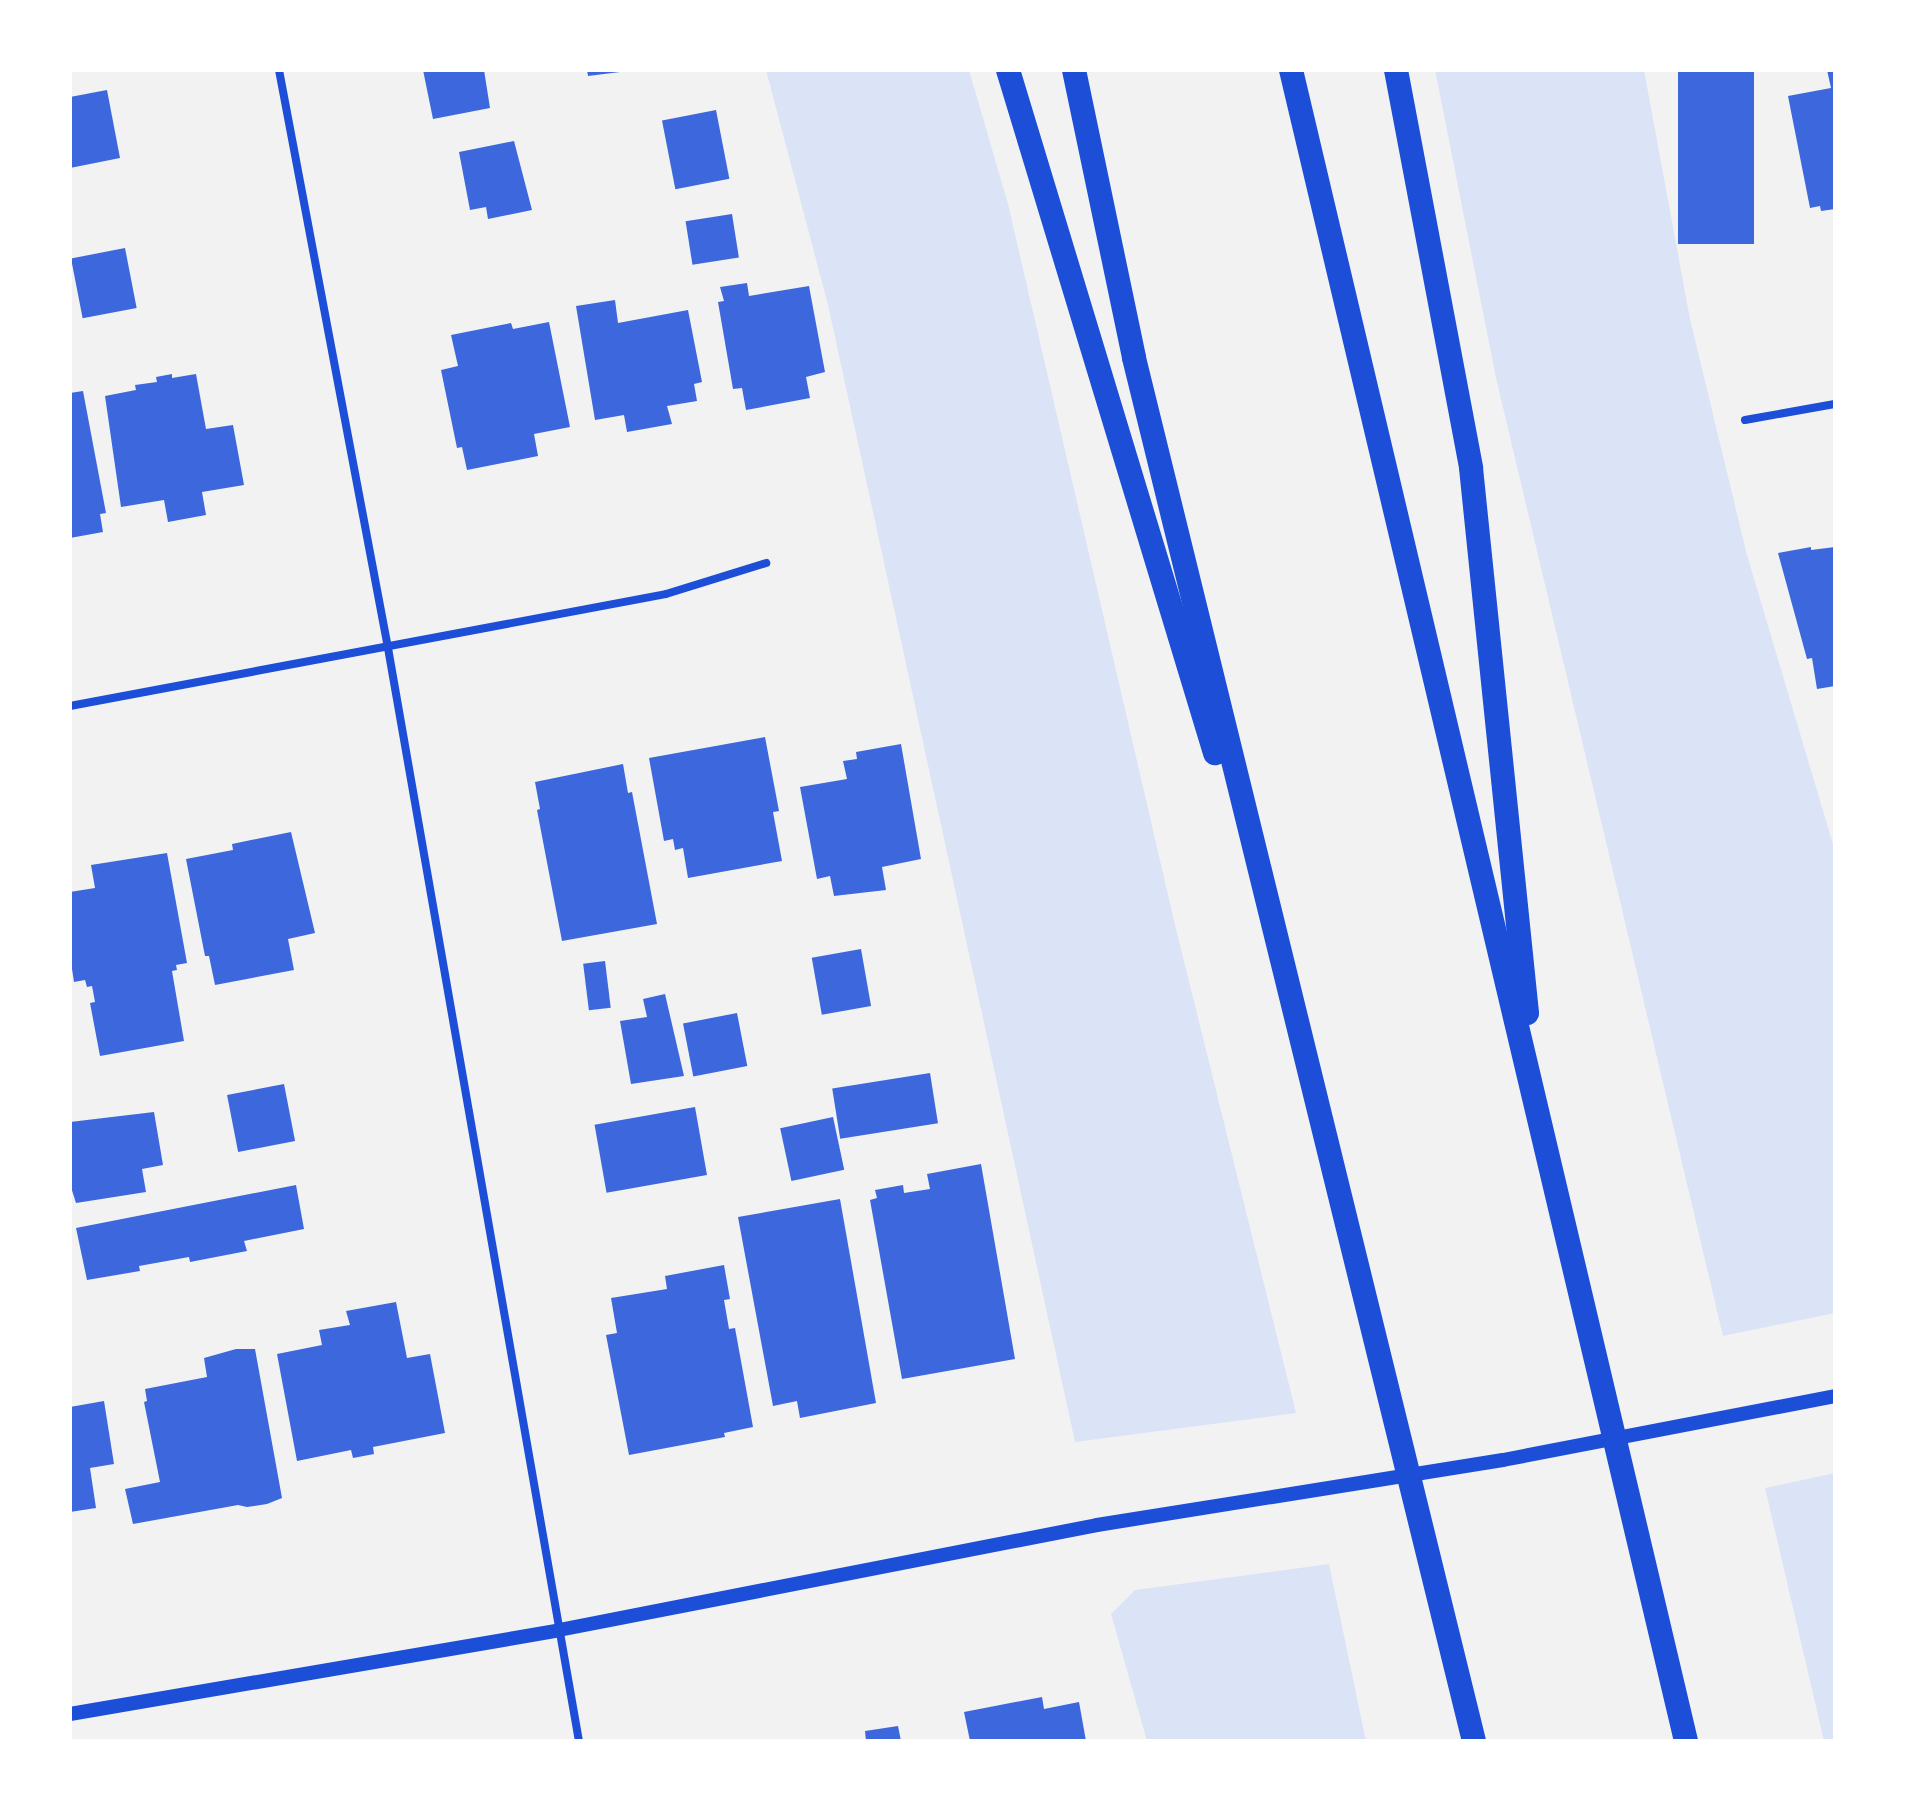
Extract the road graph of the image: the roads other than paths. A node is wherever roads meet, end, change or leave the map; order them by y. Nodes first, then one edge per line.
1 (279, 70) edge
2 (1008, 70) edge
3 (1074, 70) edge
4 (1291, 70) edge
5 (1396, 70) edge
6 (1835, 404) edge
7 (1745, 420) dead end
8 (766, 563) dead end
9 (388, 648) junction
10 (70, 706) edge
11 (1297, 1023) junction
12 (1537, 1111) junction
13 (1835, 1396) edge
14 (559, 1630) junction
15 (70, 1714) edge
16 (579, 1741) edge
17 (1474, 1741) edge
18 (1686, 1741) edge

1 - 9 street
2 - 11 highway
3 - 11 highway
4 - 12 highway
5 - 12 highway
6 - 7 street
8 - 9 street
9 - 10 street
9 - 14 street
11 - 17 highway
12 - 18 highway
13 - 14 street
14 - 15 street
14 - 16 street

